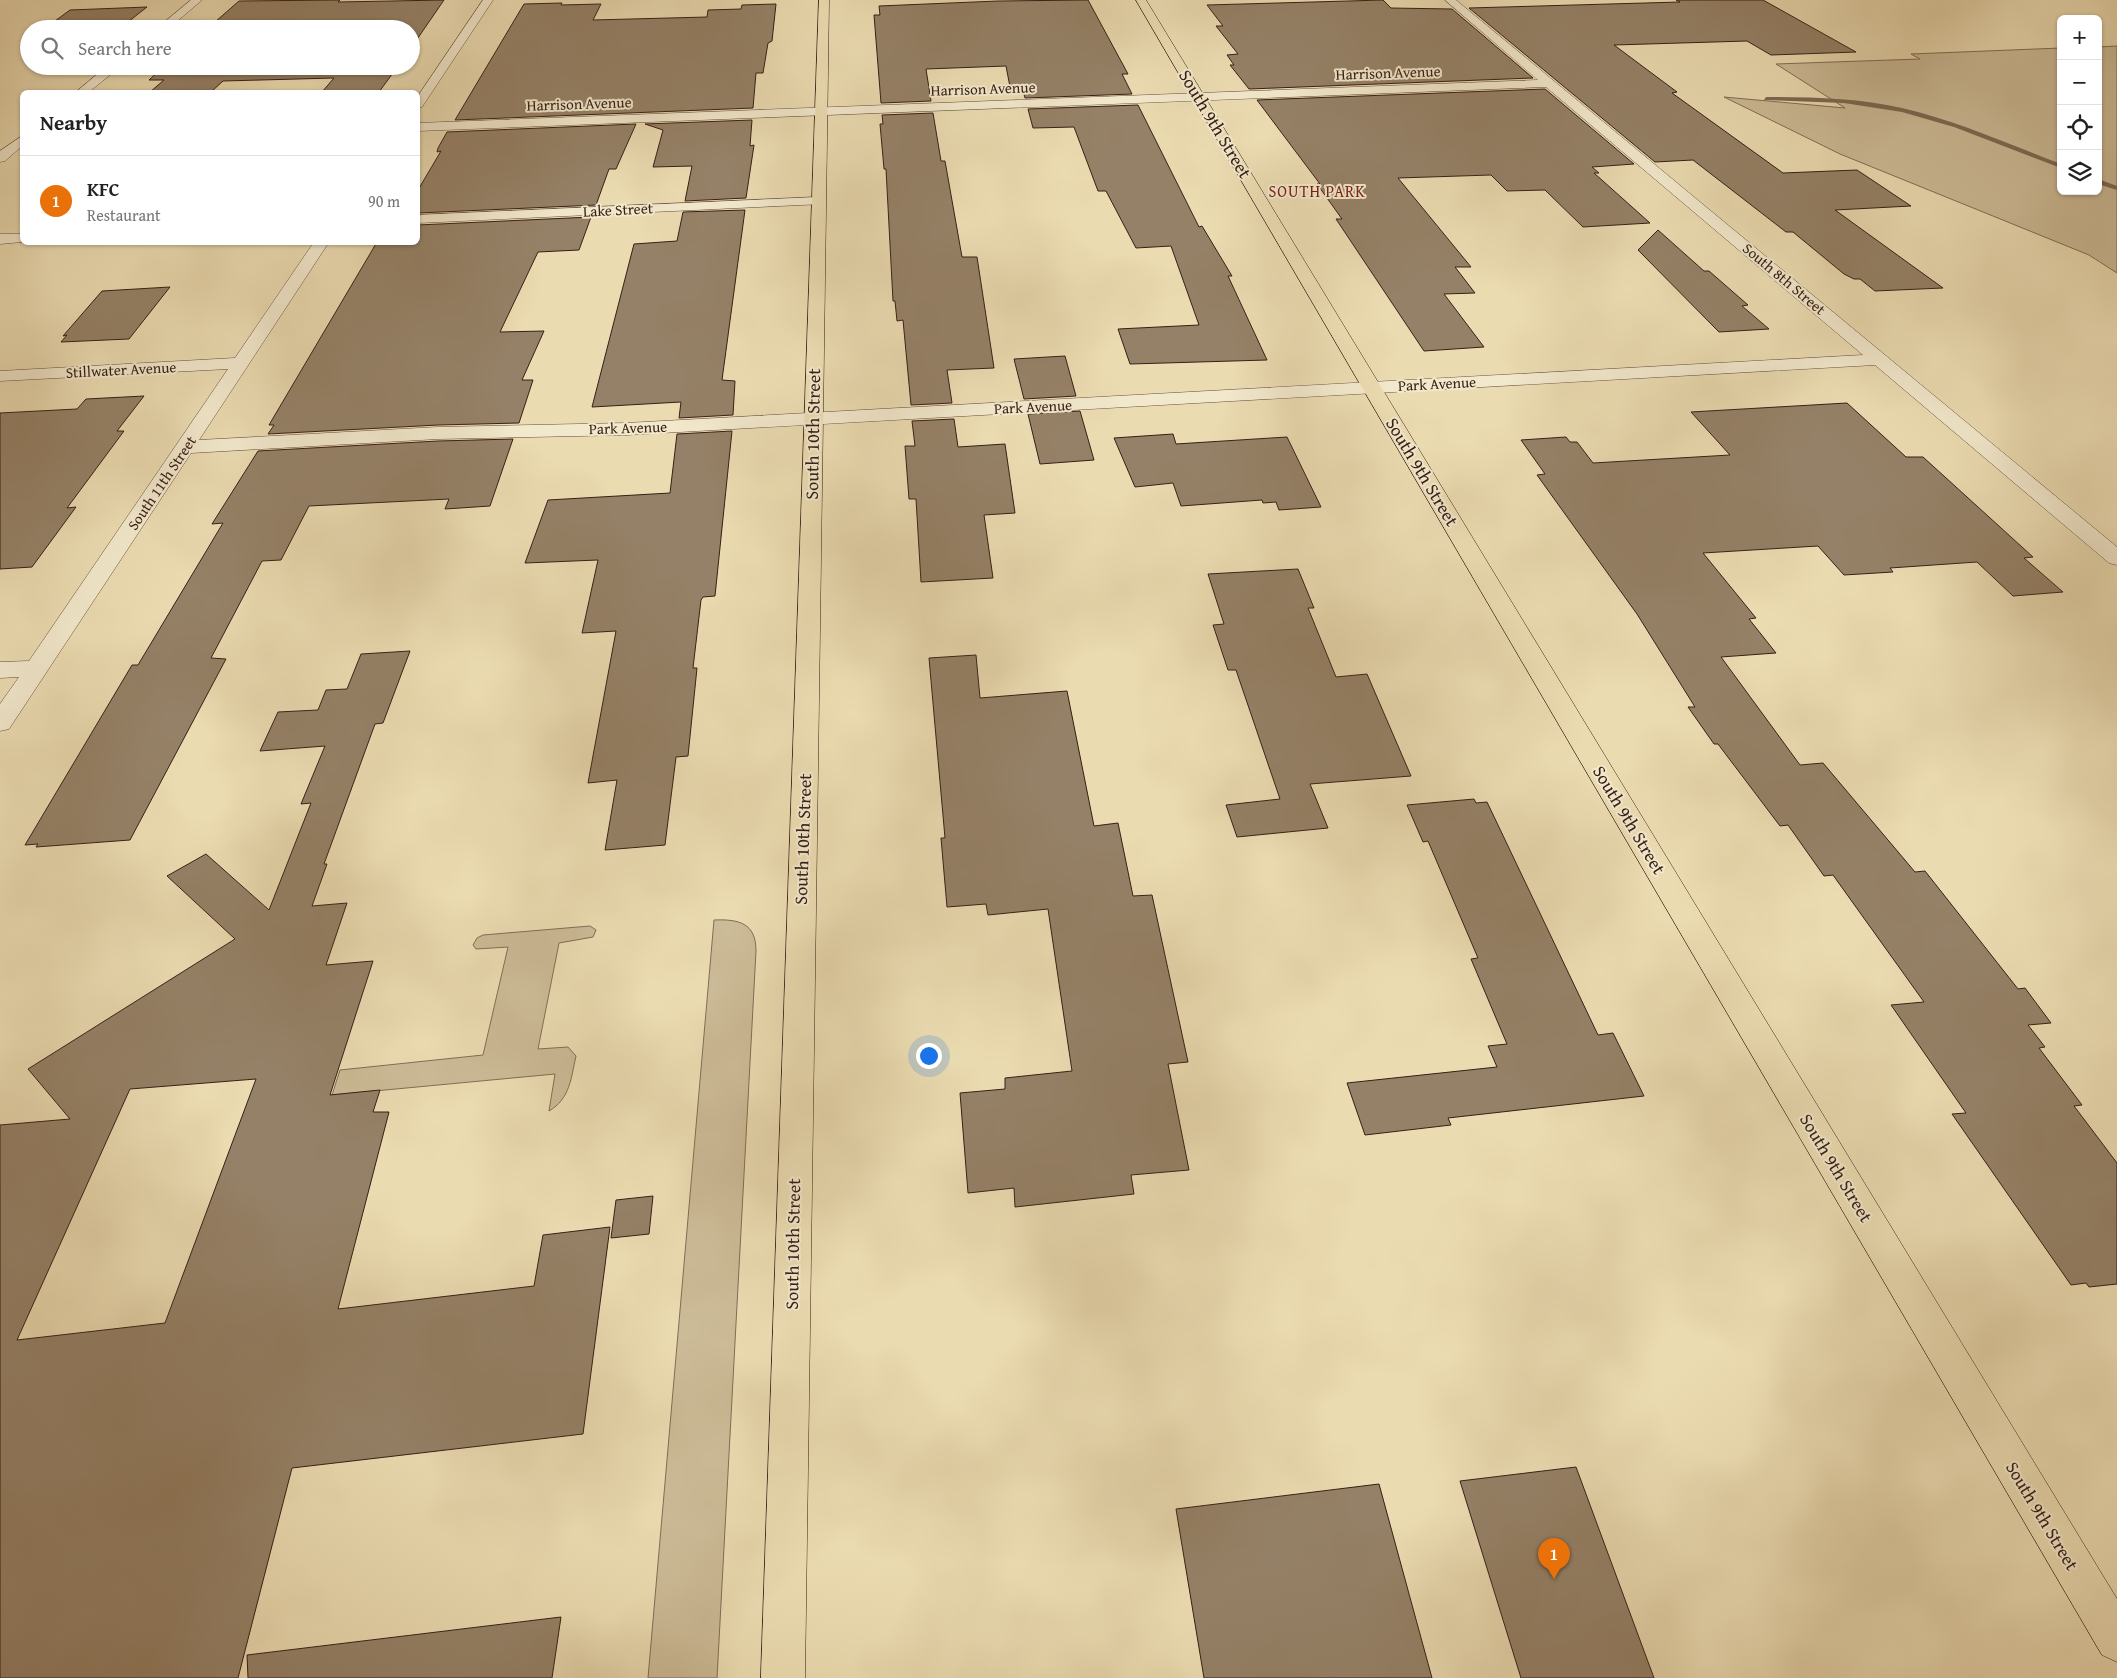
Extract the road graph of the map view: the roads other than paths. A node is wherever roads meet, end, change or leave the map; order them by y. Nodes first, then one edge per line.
1 (197, 0) edge
2 (488, 0) edge
3 (824, 0) edge
4 (1141, 0) edge
5 (1450, 0) edge
6 (172, 20) edge
7 (103, 75) edge
8 (1550, 83) junction
9 (84, 90) edge
10 (1199, 97) junction
11 (420, 101) edge
12 (821, 111) junction
13 (420, 127) edge
14 (20, 142) edge
15 (0, 143) edge
16 (20, 143) edge
17 (0, 158) edge
18 (818, 201) junction
19 (420, 219) edge
20 (20, 238) edge
21 (0, 240) edge
22 (320, 245) edge
23 (1879, 359) junction
24 (242, 363) junction
25 (0, 376) edge
26 (1372, 388) junction
27 (813, 418) junction
28 (186, 447) junction
29 (2117, 558) edge
30 (38, 668) junction
31 (0, 670) edge
32 (0, 723) edge
33 (2117, 1640) edge
34 (784, 1678) edge

1 - 6 street
2 - 11 street
3 - 12 main road, South 10th Street
4 - 10 main road, South 9th Street
5 - 8 street, South 8th Street
7 - 9 street
8 - 10 street, Harrison Avenue
8 - 23 street, South 8th Street
10 - 12 street, Harrison Avenue
10 - 26 main road, South 9th Street
12 - 13 street, Harrison Avenue
12 - 18 main road, South 10th Street
14 - 15 street
16 - 17 street
18 - 19 street, Lake Street
18 - 27 main road, South 10th Street
20 - 21 street
22 - 24 street, South 11th Street
23 - 26 street, Park Avenue
23 - 29 street, South 8th Street
24 - 25 street, Stillwater Avenue
24 - 28 street, South 11th Street
26 - 27 street, Park Avenue
26 - 33 main road, South 9th Street
27 - 28 street, Park Avenue
27 - 34 main road, South 10th Street
28 - 30 street, South 11th Street
30 - 31 street
30 - 32 street, South 11th Street

